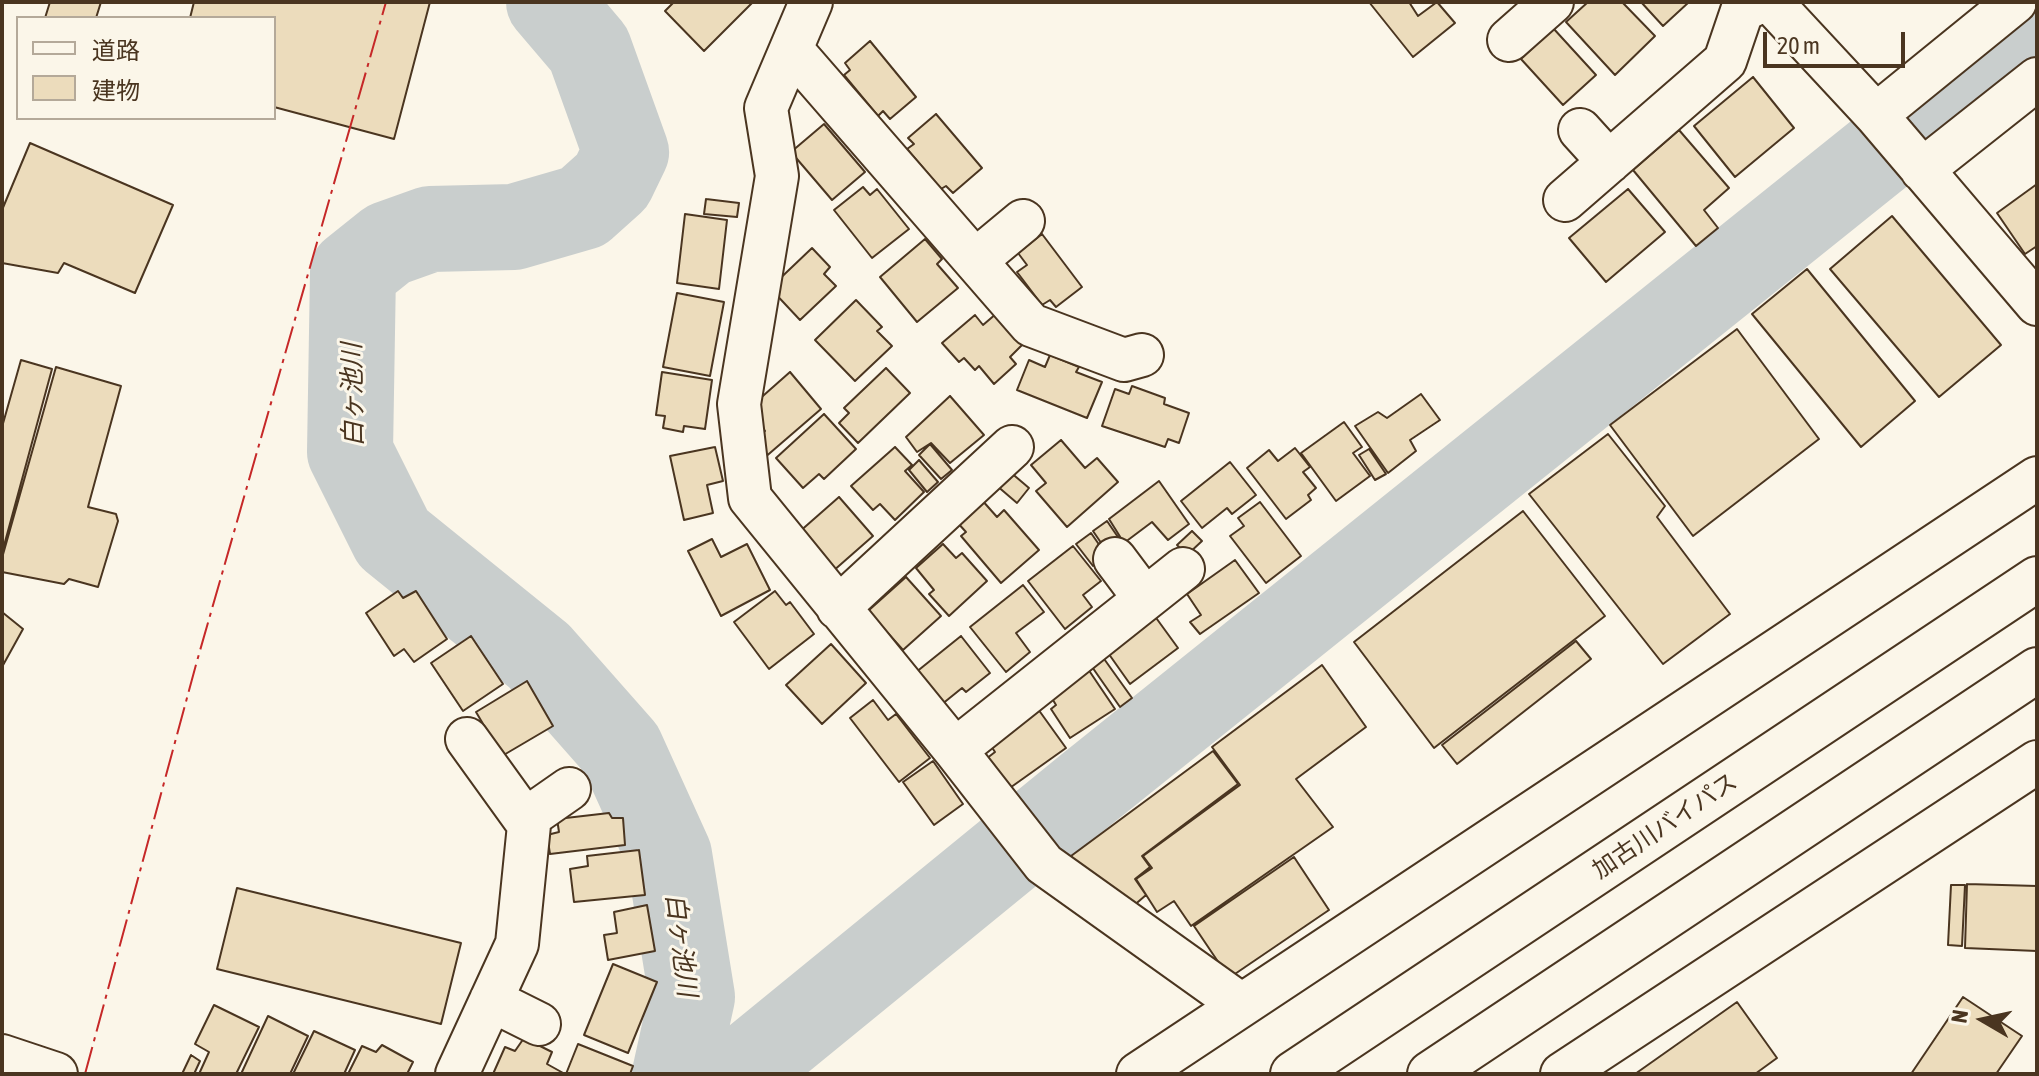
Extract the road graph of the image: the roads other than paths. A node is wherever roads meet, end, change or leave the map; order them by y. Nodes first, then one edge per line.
1 (811, 2) edge
2 (1552, 2) edge
3 (1759, 2) edge
4 (1771, 2) edge
5 (2015, 2) edge
6 (1509, 40) dead end
7 (791, 49) junction
8 (2037, 79) edge
9 (1876, 115) junction
10 (1580, 130) dead end
11 (1609, 162) junction
12 (1922, 170) junction
13 (1565, 200) dead end
14 (1023, 221) dead end
15 (976, 260) junction
16 (2037, 304) edge
17 (1142, 355) dead end
18 (1012, 447) dead end
19 (2037, 478) edge
20 (1115, 559) dead end
21 (1183, 569) dead end
22 (2037, 579) edge
23 (1145, 599) junction
24 (838, 608) junction
25 (2037, 670) edge
26 (467, 739) dead end
27 (955, 750) junction
28 (2037, 762) edge
29 (569, 789) dead end
30 (526, 819) junction
31 (491, 1000) junction
32 (1240, 1004) junction
33 (539, 1024) dead end
34 (2, 1056) edge
35 (56, 1074) edge
36 (457, 1074) edge
37 (1138, 1074) edge
38 (1293, 1074) edge
39 (1430, 1074) edge
40 (1562, 1074) edge

1 - 7 street
2 - 6 street
3 - 11 street
4 - 9 street
5 - 9 street
7 - 15 street
7 - 24 street
8 - 12 street
9 - 12 street
10 - 11 street
11 - 13 street
12 - 16 street
14 - 15 street
15 - 17 street
18 - 24 street
19 - 32 street
20 - 23 street
21 - 23 street
22 - 38 highway, 加古川バイパス
23 - 27 street
24 - 27 street
25 - 39 highway
26 - 30 street
27 - 32 street
28 - 40 street
29 - 30 street
30 - 31 street
31 - 33 street
31 - 36 street
32 - 37 street
34 - 35 street

